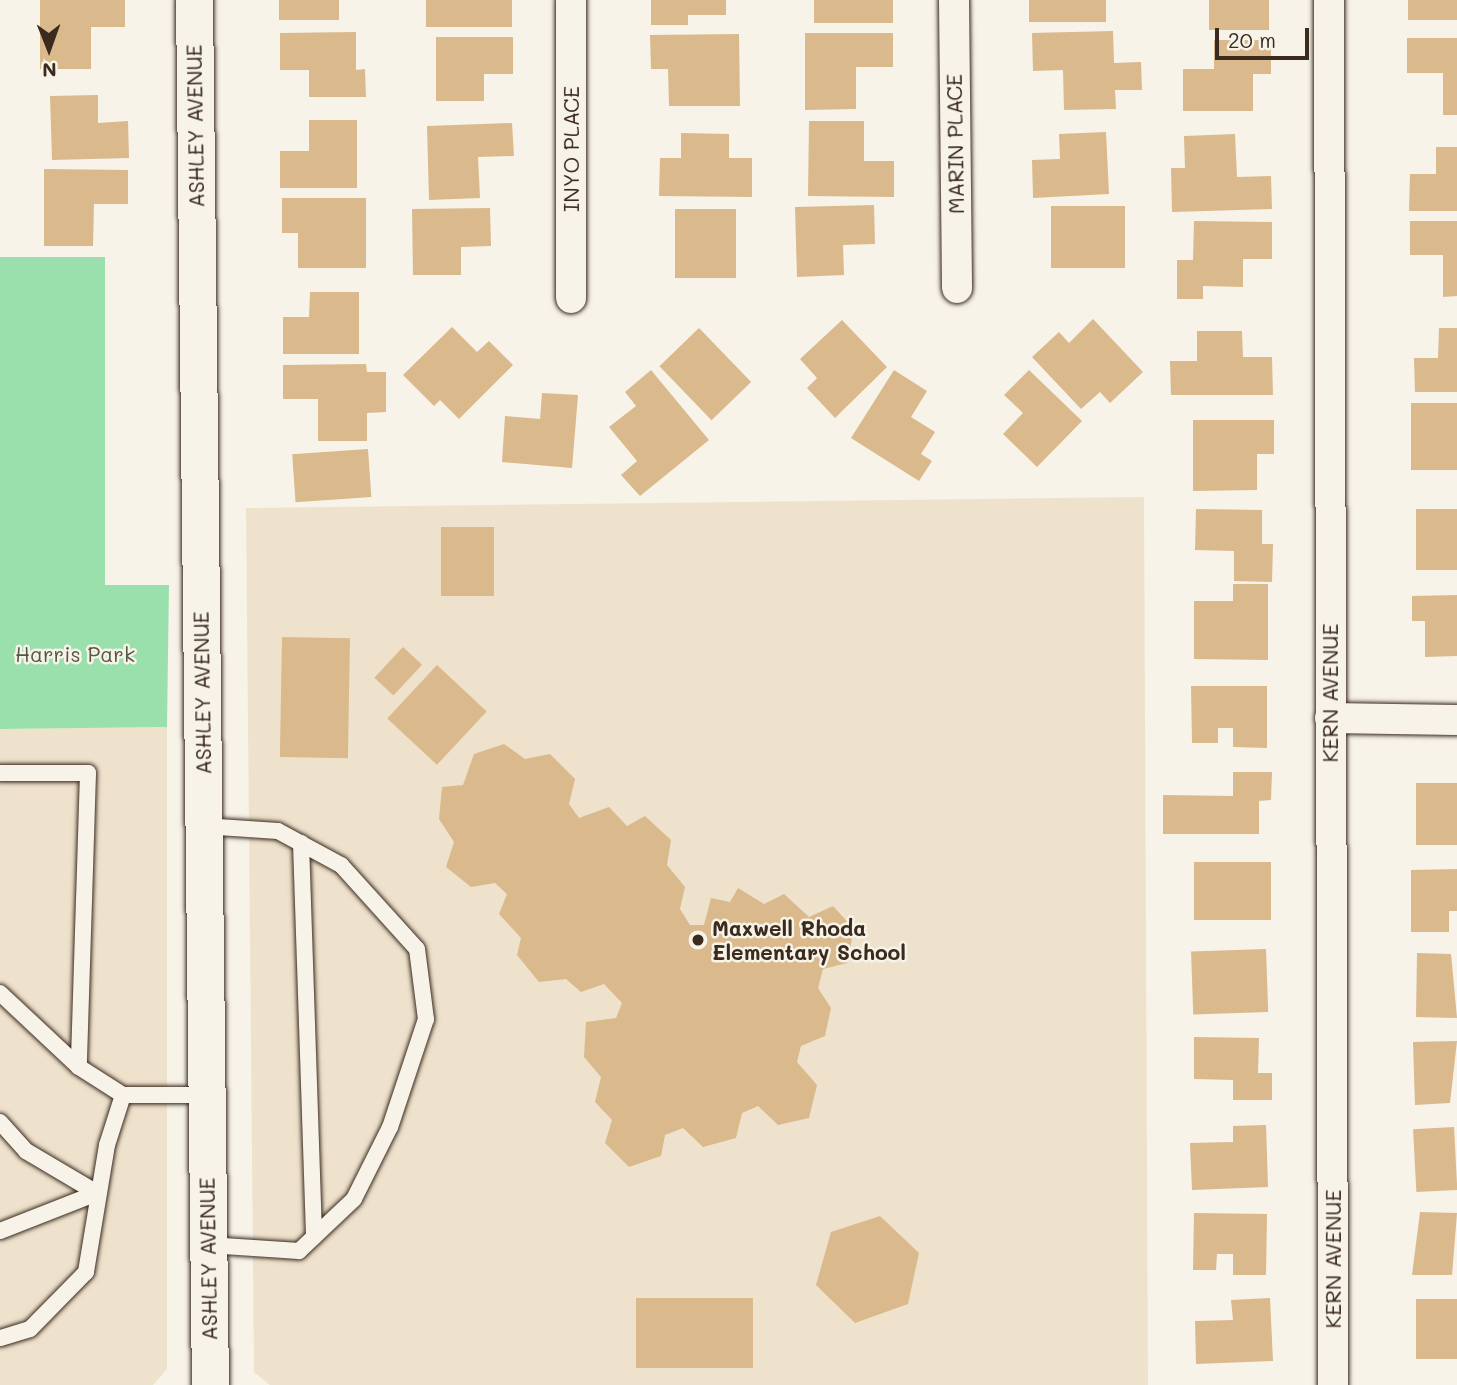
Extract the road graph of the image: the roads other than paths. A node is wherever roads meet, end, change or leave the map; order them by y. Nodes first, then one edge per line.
1 (194, 0) edge
2 (571, 0) edge
3 (954, 0) edge
4 (1329, 0) edge
5 (957, 288) dead end
6 (571, 298) dead end
7 (1330, 718) junction
8 (1457, 720) edge
9 (0, 773) edge
10 (203, 826) junction
11 (300, 843) junction
12 (0, 993) edge
13 (79, 1067) junction
14 (123, 1095) junction
15 (206, 1095) junction
16 (0, 1122) edge
17 (97, 1193) junction
18 (0, 1231) edge
19 (314, 1236) junction
20 (208, 1245) junction
21 (0, 1338) edge
22 (210, 1385) edge
23 (1333, 1385) edge

1 - 10 street, ASHLEY AVENUE
2 - 6 street, INYO PLACE
3 - 5 street, MARIN PLACE
4 - 7 street, KERN AVENUE
7 - 8 street
7 - 23 street, KERN AVENUE
9 - 13 lane
10 - 11 lane
10 - 15 street, ASHLEY AVENUE
11 - 19 lane
11 - 19 lane
12 - 13 lane
13 - 14 lane
14 - 15 lane
14 - 17 lane
15 - 20 street, ASHLEY AVENUE
16 - 17 lane
17 - 18 lane
17 - 21 lane
19 - 20 lane
20 - 22 street, ASHLEY AVENUE

